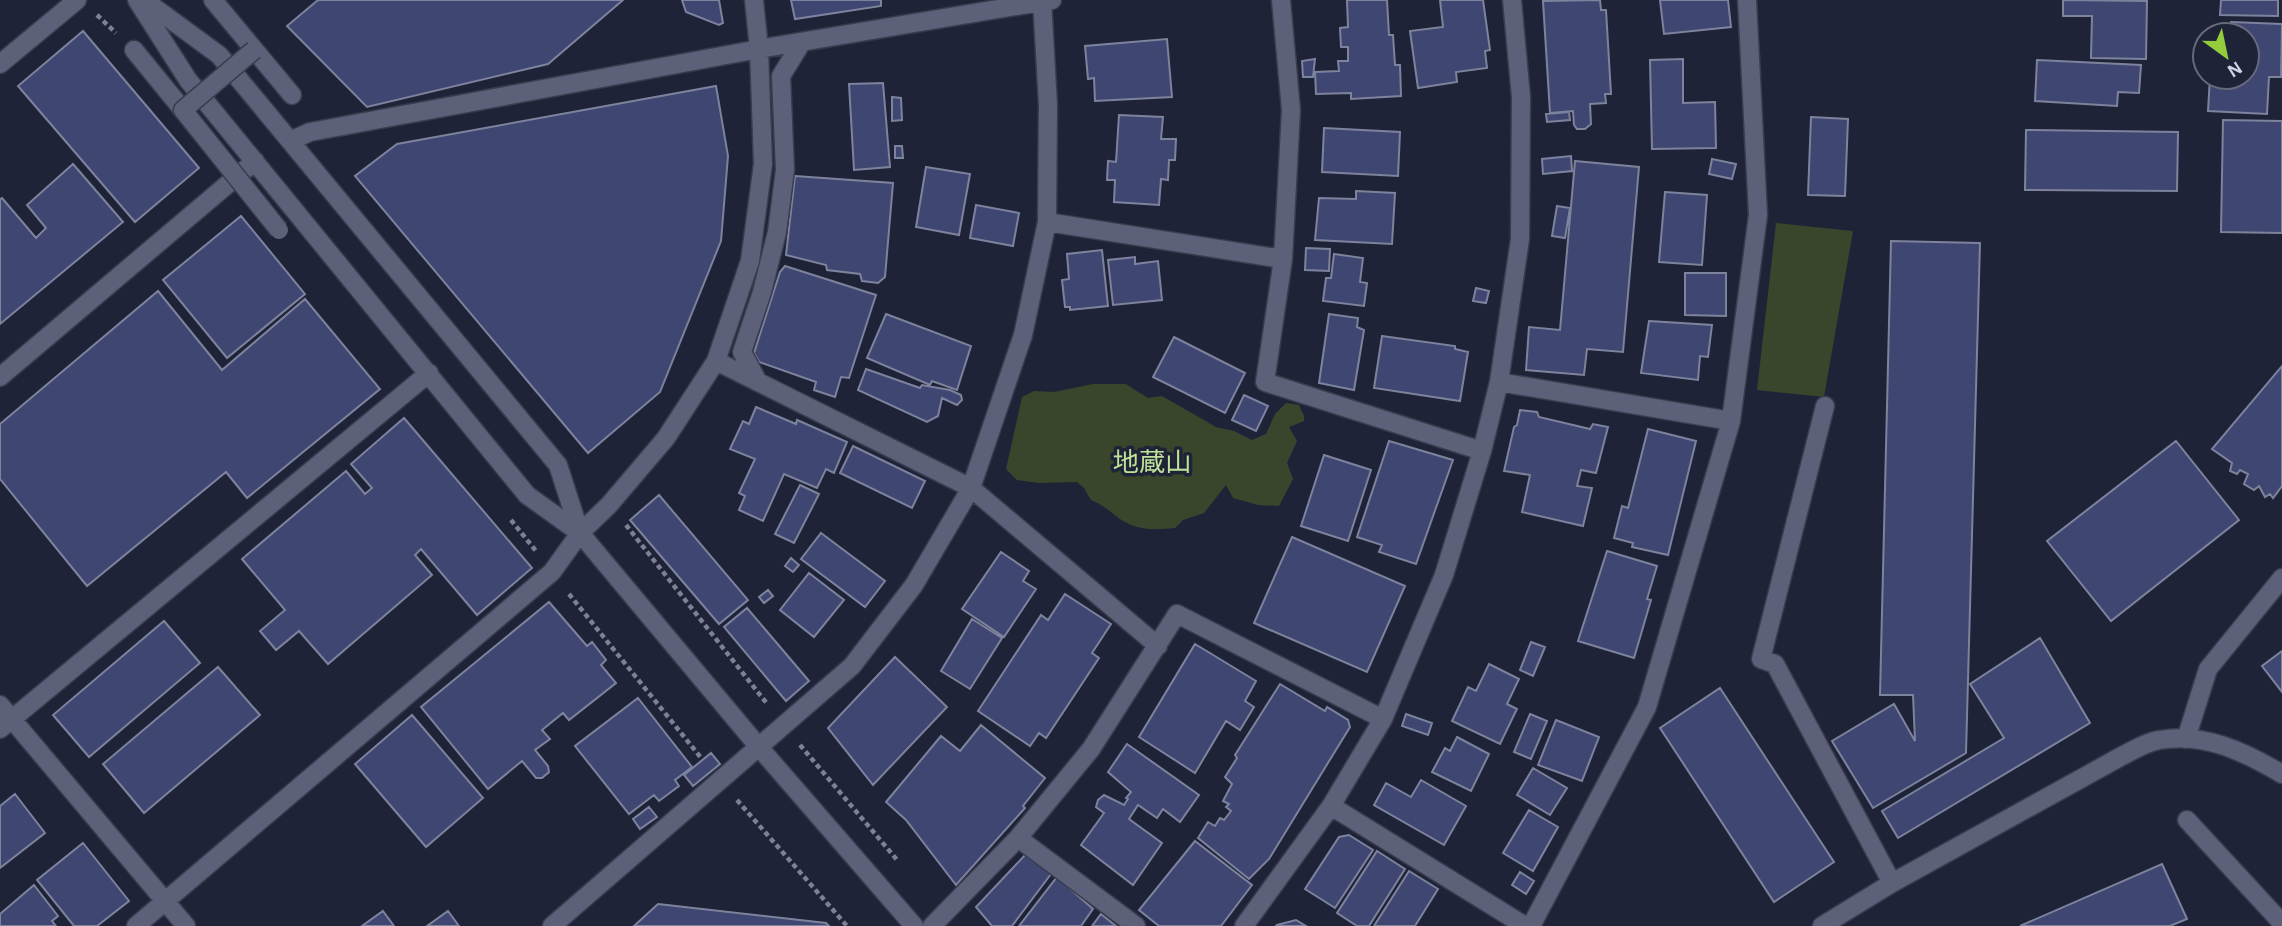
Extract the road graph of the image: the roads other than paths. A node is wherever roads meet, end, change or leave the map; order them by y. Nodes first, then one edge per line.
1 (77, 0) edge
2 (137, 0) edge
3 (144, 0) edge
4 (213, 0) edge
5 (754, 0) edge
6 (1281, 0) edge
7 (1512, 0) edge
8 (1747, 0) edge
9 (1045, 1) edge
10 (802, 42) junction
11 (759, 49) junction
12 (134, 50) dead end
13 (254, 50) junction
14 (0, 64) edge
15 (292, 94) dead end
16 (183, 110) junction
17 (290, 141) junction
18 (255, 161) junction
19 (1047, 222) junction
20 (279, 230) dead end
21 (1283, 260) junction
22 (716, 361) junction
23 (429, 373) junction
24 (0, 377) edge
25 (758, 382) junction
26 (1499, 382) junction
27 (1825, 406) dead end
28 (1731, 421) junction
29 (1482, 451) junction
30 (971, 488) junction
31 (580, 533) junction
32 (2282, 578) edge
33 (1158, 646) junction
34 (4, 718) edge
35 (1383, 719) junction
36 (2186, 739) junction
37 (758, 746) junction
38 (2282, 774) edge
39 (1331, 806) junction
40 (2187, 820) dead end
41 (1018, 838) junction
42 (1892, 883) junction
43 (165, 902) junction
44 (2282, 923) edge
45 (136, 926) edge
46 (186, 926) edge
47 (552, 926) edge
48 (914, 926) edge
49 (932, 926) edge
50 (1136, 926) edge
51 (1244, 926) edge
52 (1528, 926) edge
53 (1822, 926) edge

1 - 14 street
2 - 18 street
3 - 17 street
4 - 13 street
5 - 11 street
6 - 21 street
7 - 26 street
8 - 28 street
9 - 10 street
9 - 19 street
10 - 11 street
10 - 25 street
11 - 17 street
11 - 22 street
12 - 16 street
13 - 15 street
13 - 16 street, bridge
16 - 20 street, bridge
17 - 31 street
18 - 23 street
18 - 24 street
19 - 21 street
19 - 30 street
21 - 29 street
22 - 25 street
22 - 31 street
23 - 31 street
23 - 34 street
25 - 30 street
26 - 28 street
26 - 29 street
27 - 42 street
28 - 52 street
29 - 35 street
30 - 33 street
30 - 37 street
31 - 37 street
31 - 43 street
32 - 36 street
33 - 35 street
33 - 41 street
34 - 43 street
35 - 39 street
36 - 38 street
36 - 42 street
37 - 47 street
37 - 48 street
39 - 51 street
39 - 52 street
40 - 44 street
41 - 49 street
41 - 50 street
42 - 53 street
43 - 45 street
43 - 46 street

